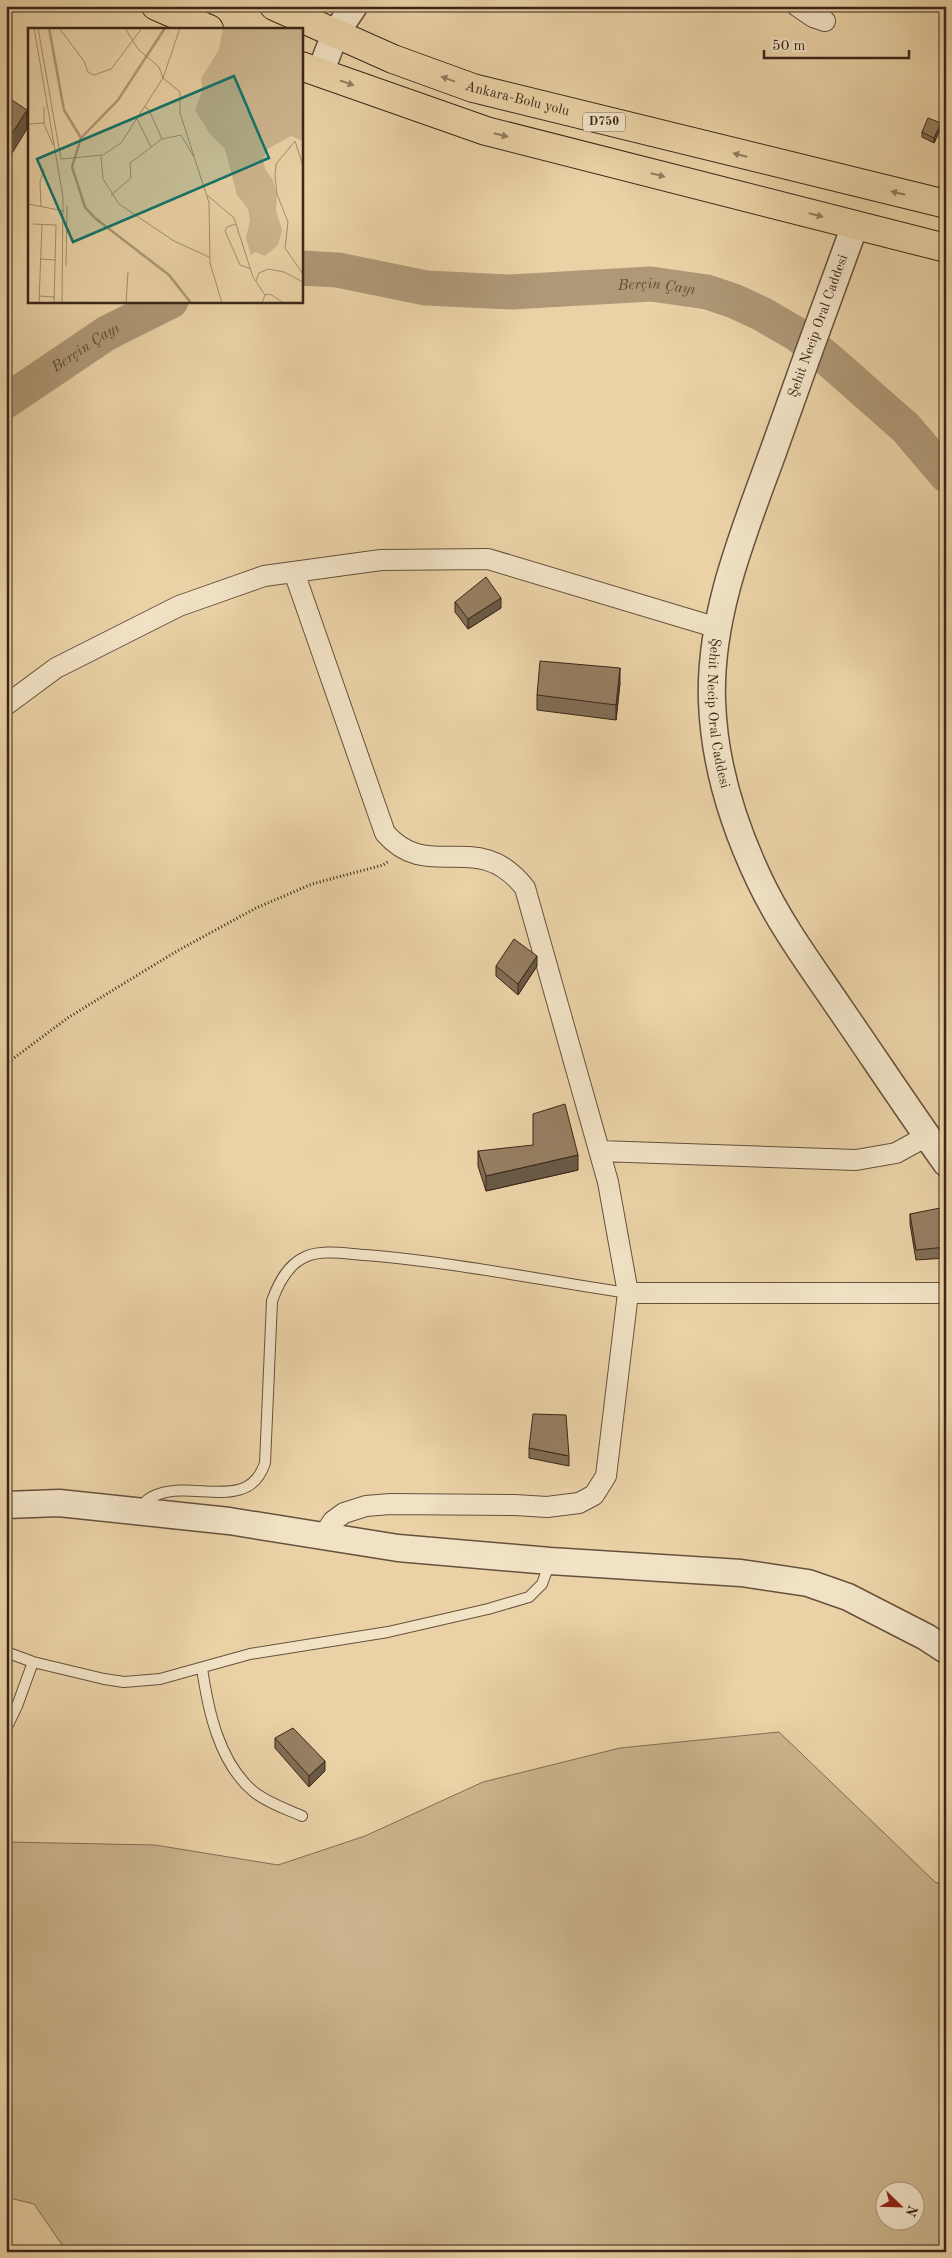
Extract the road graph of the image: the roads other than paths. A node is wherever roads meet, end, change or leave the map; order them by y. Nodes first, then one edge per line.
1 (156, 6) edge
2 (274, 6) edge
3 (354, 6) edge
4 (798, 6) edge
5 (825, 21) dead end
6 (207, 28) edge
7 (335, 34) junction
8 (310, 69) edge
9 (946, 204) edge
10 (855, 225) junction
11 (946, 248) edge
12 (294, 572) junction
13 (718, 628) junction
14 (6, 705) edge
15 (927, 1136) junction
16 (600, 1151) junction
17 (946, 1163) edge
18 (628, 1293) junction
19 (946, 1293) edge
20 (6, 1505) edge
21 (141, 1512) junction
22 (323, 1536) junction
23 (550, 1561) junction
24 (946, 1650) edge
25 (6, 1652) edge
26 (33, 1662) junction
27 (202, 1668) junction
28 (6, 1729) edge
29 (302, 1816) dead end

1 - 6 highway
2 - 7 highway, Ankara-Bolu yolu / D750
3 - 7 street
4 - 5 street
7 - 8 street
9 -> 7 highway, Ankara-Bolu yolu / D750
8 -> 10 highway
10 - 11 highway
10 - 13 street, Şehit Necip Oral Caddesi
12 - 13 street
12 - 14 street
12 - 16 street
13 - 15 street, Şehit Necip Oral Caddesi
15 - 16 street
15 - 17 street, Şehit Necip Oral Caddesi
16 - 18 street
18 - 19 street
18 - 21 lane
18 - 22 street
20 - 21 street
21 - 22 street
22 - 23 street
23 - 24 street
23 - 27 lane
25 - 26 lane
26 - 27 lane
26 - 28 lane
27 - 29 lane

